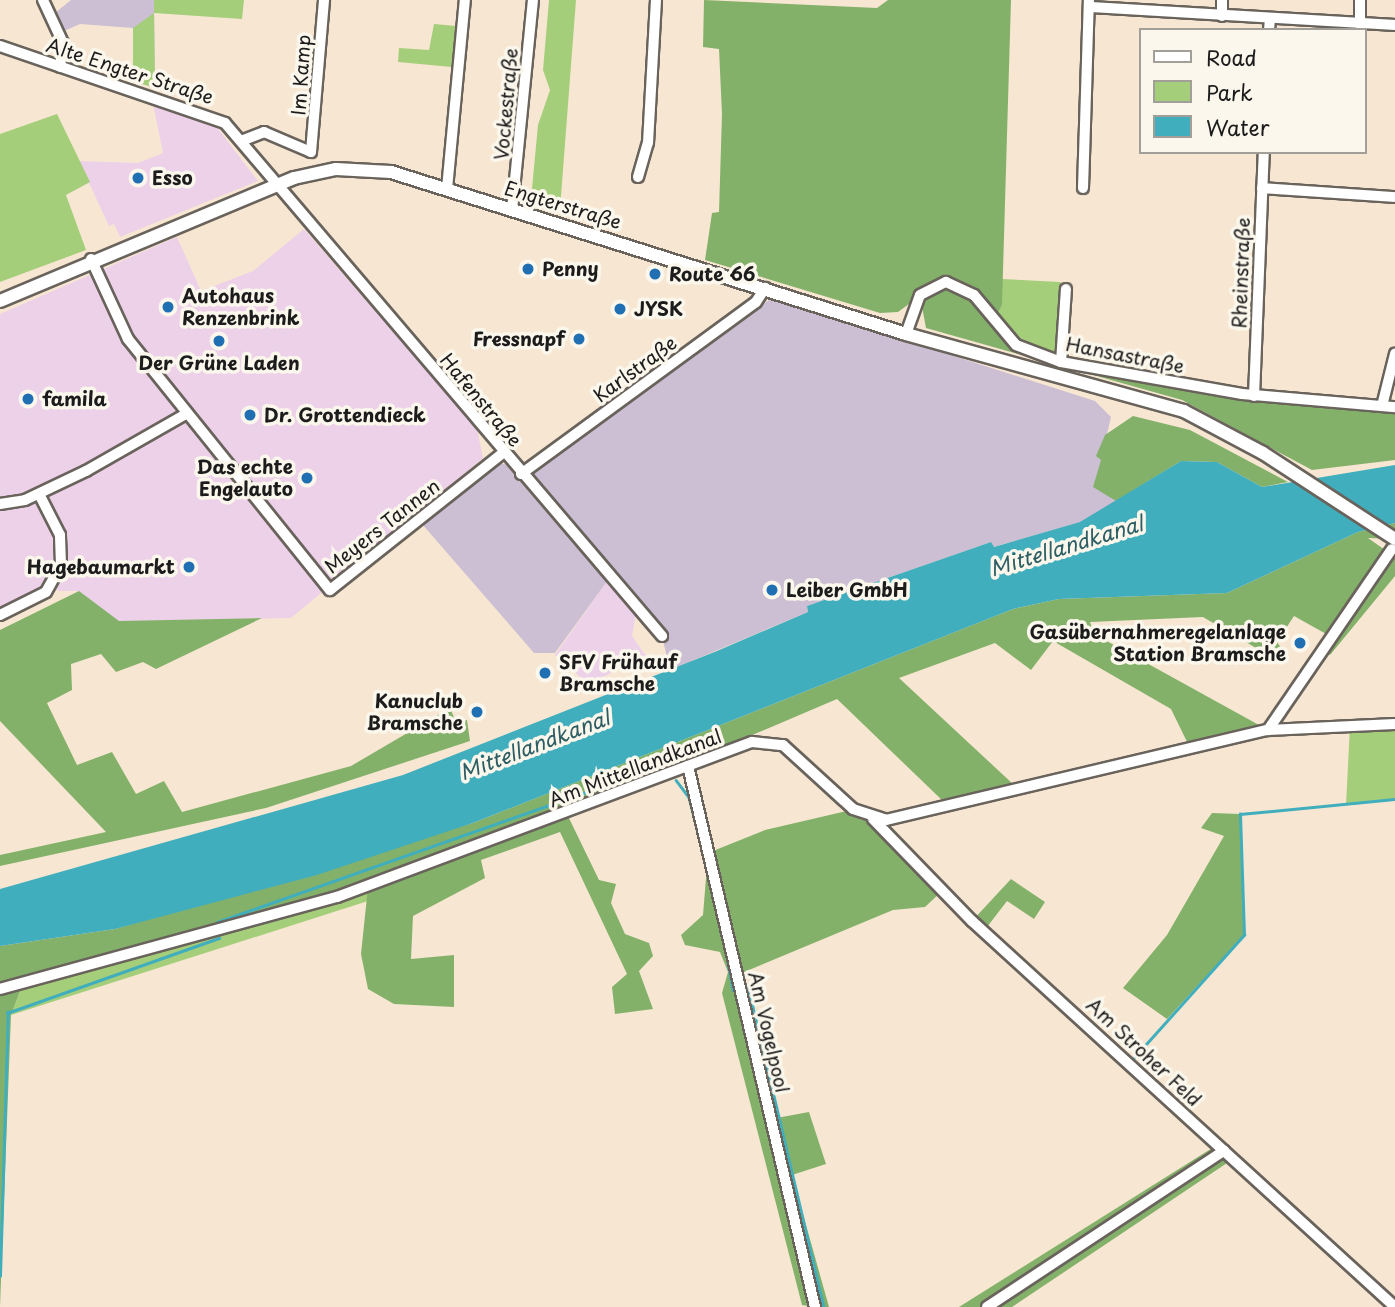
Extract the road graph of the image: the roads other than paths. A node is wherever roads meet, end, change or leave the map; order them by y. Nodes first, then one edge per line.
1 (43, 0) edge
2 (324, 0) edge
3 (465, 0) edge
4 (533, 0) edge
5 (656, 0) edge
6 (1222, 0) edge
7 (1360, 0) edge
8 (1089, 3) edge
9 (1222, 16) junction
10 (1270, 24) edge
11 (1360, 24) junction
12 (1395, 25) edge
13 (0, 46) edge
14 (60, 66) junction
15 (241, 141) junction
16 (1264, 154) edge
17 (638, 177) dead end
18 (276, 185) junction
19 (1083, 188) dead end
20 (1262, 188) junction
21 (447, 189) junction
22 (1395, 197) edge
23 (512, 210) junction
24 (91, 260) junction
25 (765, 288) junction
26 (1066, 289) dead end
27 (0, 301) edge
28 (906, 334) junction
29 (1395, 354) edge
30 (1060, 362) junction
31 (1254, 396) junction
32 (1382, 406) junction
33 (1395, 407) edge
34 (186, 414) junction
35 (503, 453) junction
36 (521, 474) junction
37 (39, 494) junction
38 (0, 504) edge
39 (1394, 544) edge
40 (0, 615) edge
41 (662, 636) dead end
42 (1395, 724) edge
43 (1268, 730) junction
44 (688, 766) junction
45 (873, 819) junction
46 (0, 989) edge
47 (1224, 1151) junction
48 (815, 1307) edge
49 (986, 1307) edge
50 (1395, 1307) edge

1 - 14 street
2 - 15 street, Im Kamp
3 - 21 street
4 - 23 street, Vockestraße
5 - 17 street
6 - 9 street
7 - 11 street
8 - 9 street
8 - 19 street
9 - 10 street
10 - 11 street
11 - 12 street
13 - 14 street, Alte Engter Straße
14 - 15 street, Alte Engter Straße
15 - 18 street, Alte Engter Straße
16 - 20 street, Rheinstraße
18 - 21 main road, Engterstraße
18 - 24 main road, Engterstraße
18 - 35 street, Hafenstraße
20 - 22 street
20 - 31 street, Rheinstraße
21 - 23 main road, Engterstraße
23 - 25 main road, Engterstraße
24 - 27 main road, Engterstraße
24 - 34 street, Meyers Tannen
25 - 28 main road, Engterstraße
25 - 36 street, Karlstraße
26 - 30 street
28 - 30 street, Hansastraße
28 - 39 main road, Engterstraße
29 - 32 street
30 - 31 street, Hansastraße
31 - 32 street, Hansastraße
32 - 33 street, Hansastraße
34 - 35 street, Meyers Tannen
34 - 37 street
35 - 36 street, Hafenstraße
36 - 41 street, Hafenstraße
37 - 38 street
37 - 40 street
39 - 43 street
42 - 43 street
43 - 45 street
44 - 45 street, Am Mittellandkanal
44 - 46 street, Am Mittellandkanal
44 - 48 street, Am Vogelpool
45 - 47 street, Am Stroher Feld
47 - 49 street
47 - 50 street, Am Stroher Feld

